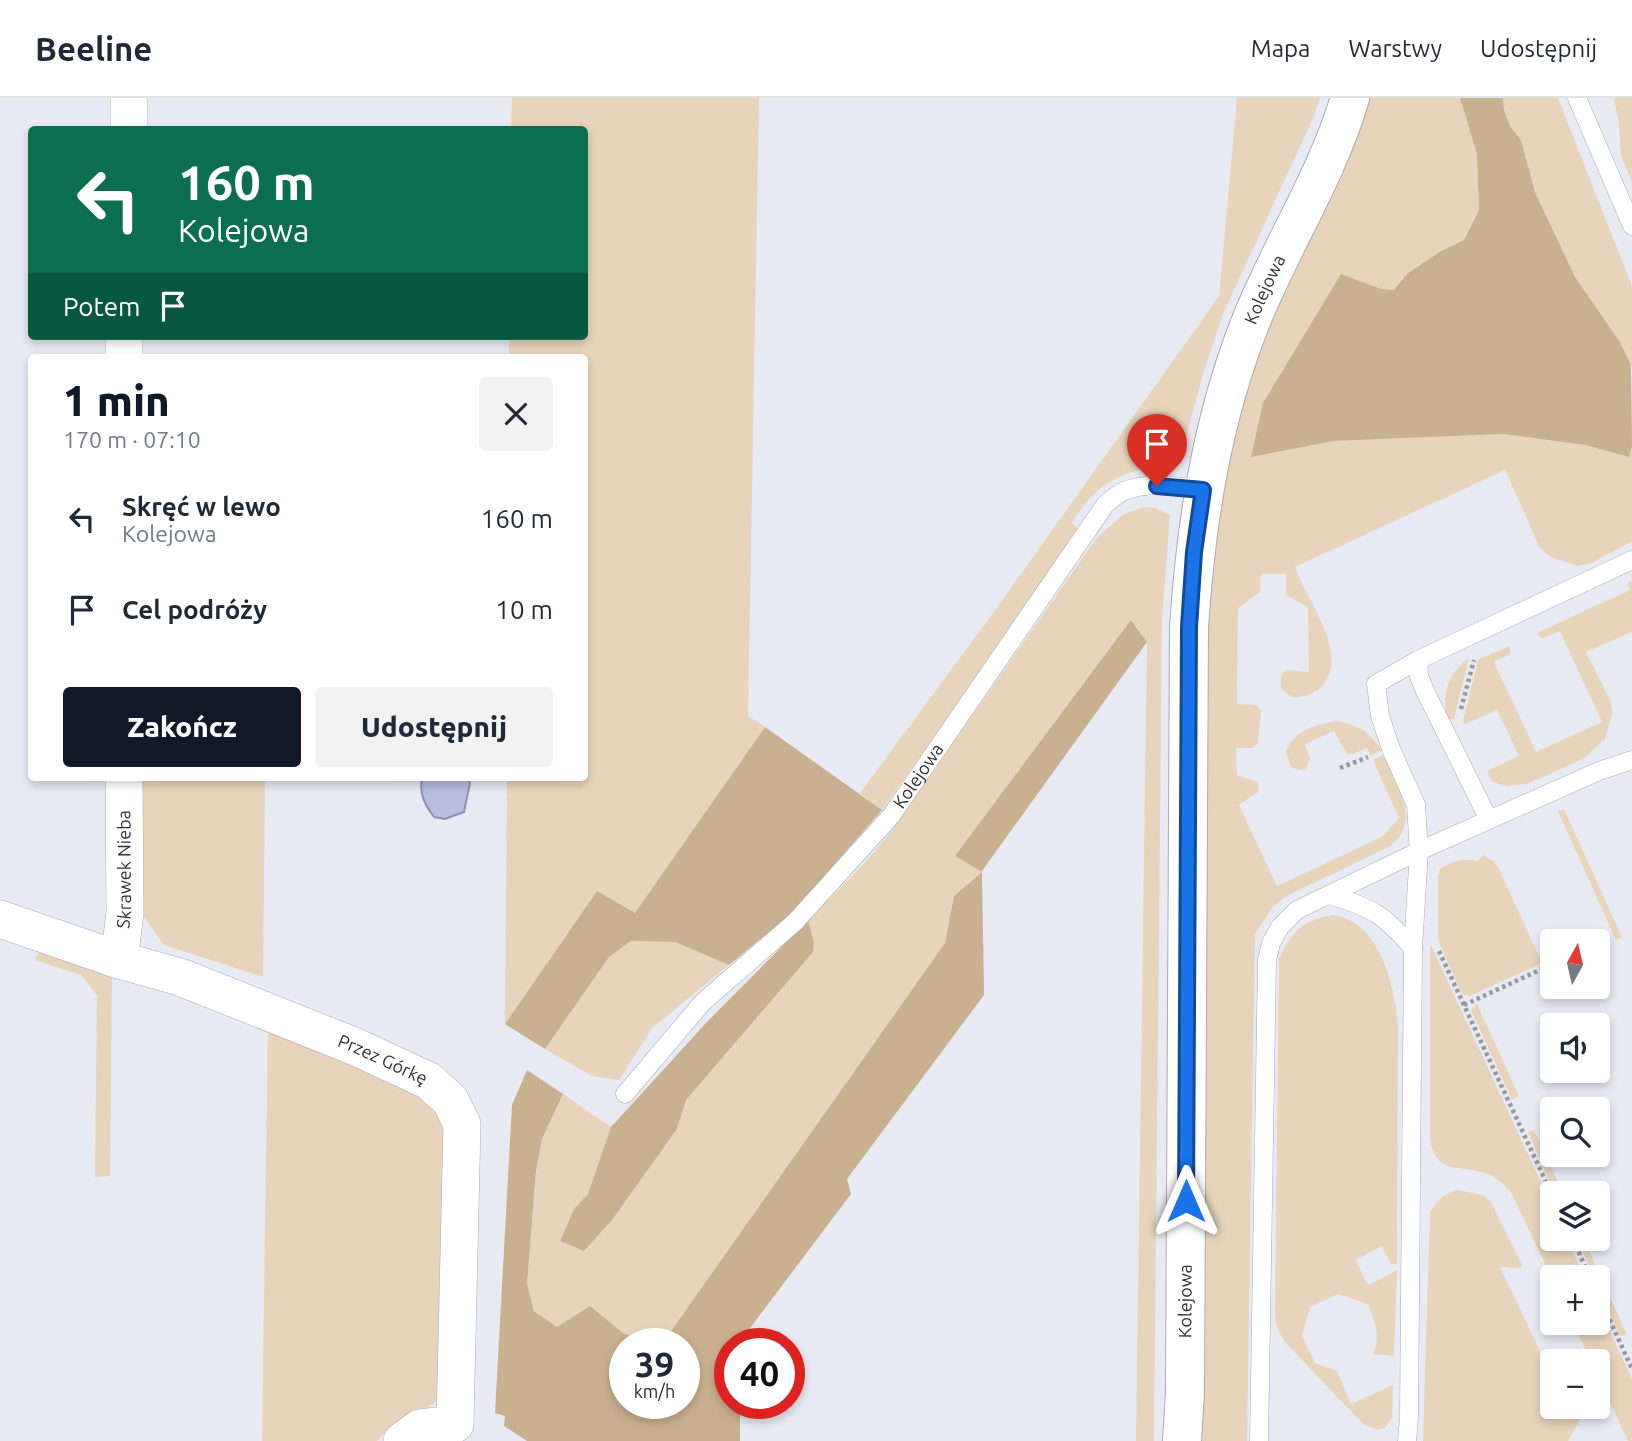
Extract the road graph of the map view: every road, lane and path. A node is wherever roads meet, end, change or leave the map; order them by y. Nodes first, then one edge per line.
1 (129, 98) edge
2 (1350, 98) edge
3 (1577, 98) edge
4 (129, 126) edge
5 (1632, 226) edge
6 (1203, 490) junction
7 (1632, 561) edge
8 (1475, 657) dead end
9 (1418, 660) junction
10 (1458, 720) dead end
11 (1374, 757) dead end
12 (1632, 760) edge
13 (1340, 768) dead end
14 (124, 781) edge
15 (1489, 820) junction
16 (1419, 851) junction
17 (1329, 895) junction
18 (0, 919) edge
19 (1433, 940) dead end
20 (1413, 948) junction
21 (119, 960) junction
22 (1540, 970) edge
23 (1464, 1005) junction
24 (625, 1094) dead end
25 (1546, 1181) edge
26 (1610, 1320) edge
27 (1632, 1368) edge
28 (402, 1441) edge
29 (1182, 1441) edge
30 (1259, 1441) edge
31 (1407, 1441) edge

1 - 4 street
2 - 6 street, Kolejowa
3 - 5 lane
6 - 24 lane, Kolejowa
6 - 29 street, Kolejowa
7 - 9 lane
8 - 10 path
9 - 15 lane
9 - 16 lane
11 - 13 path
12 - 15 lane
14 - 21 street, Skrawek Nieba
15 - 16 lane
16 - 17 lane
16 - 20 lane
17 - 20 lane
17 - 30 lane
18 - 21 street, Przez Górkę
19 - 23 path
20 - 31 lane
21 - 28 street, Przez Górkę
22 - 23 path
23 - 25 path
26 - 27 path

